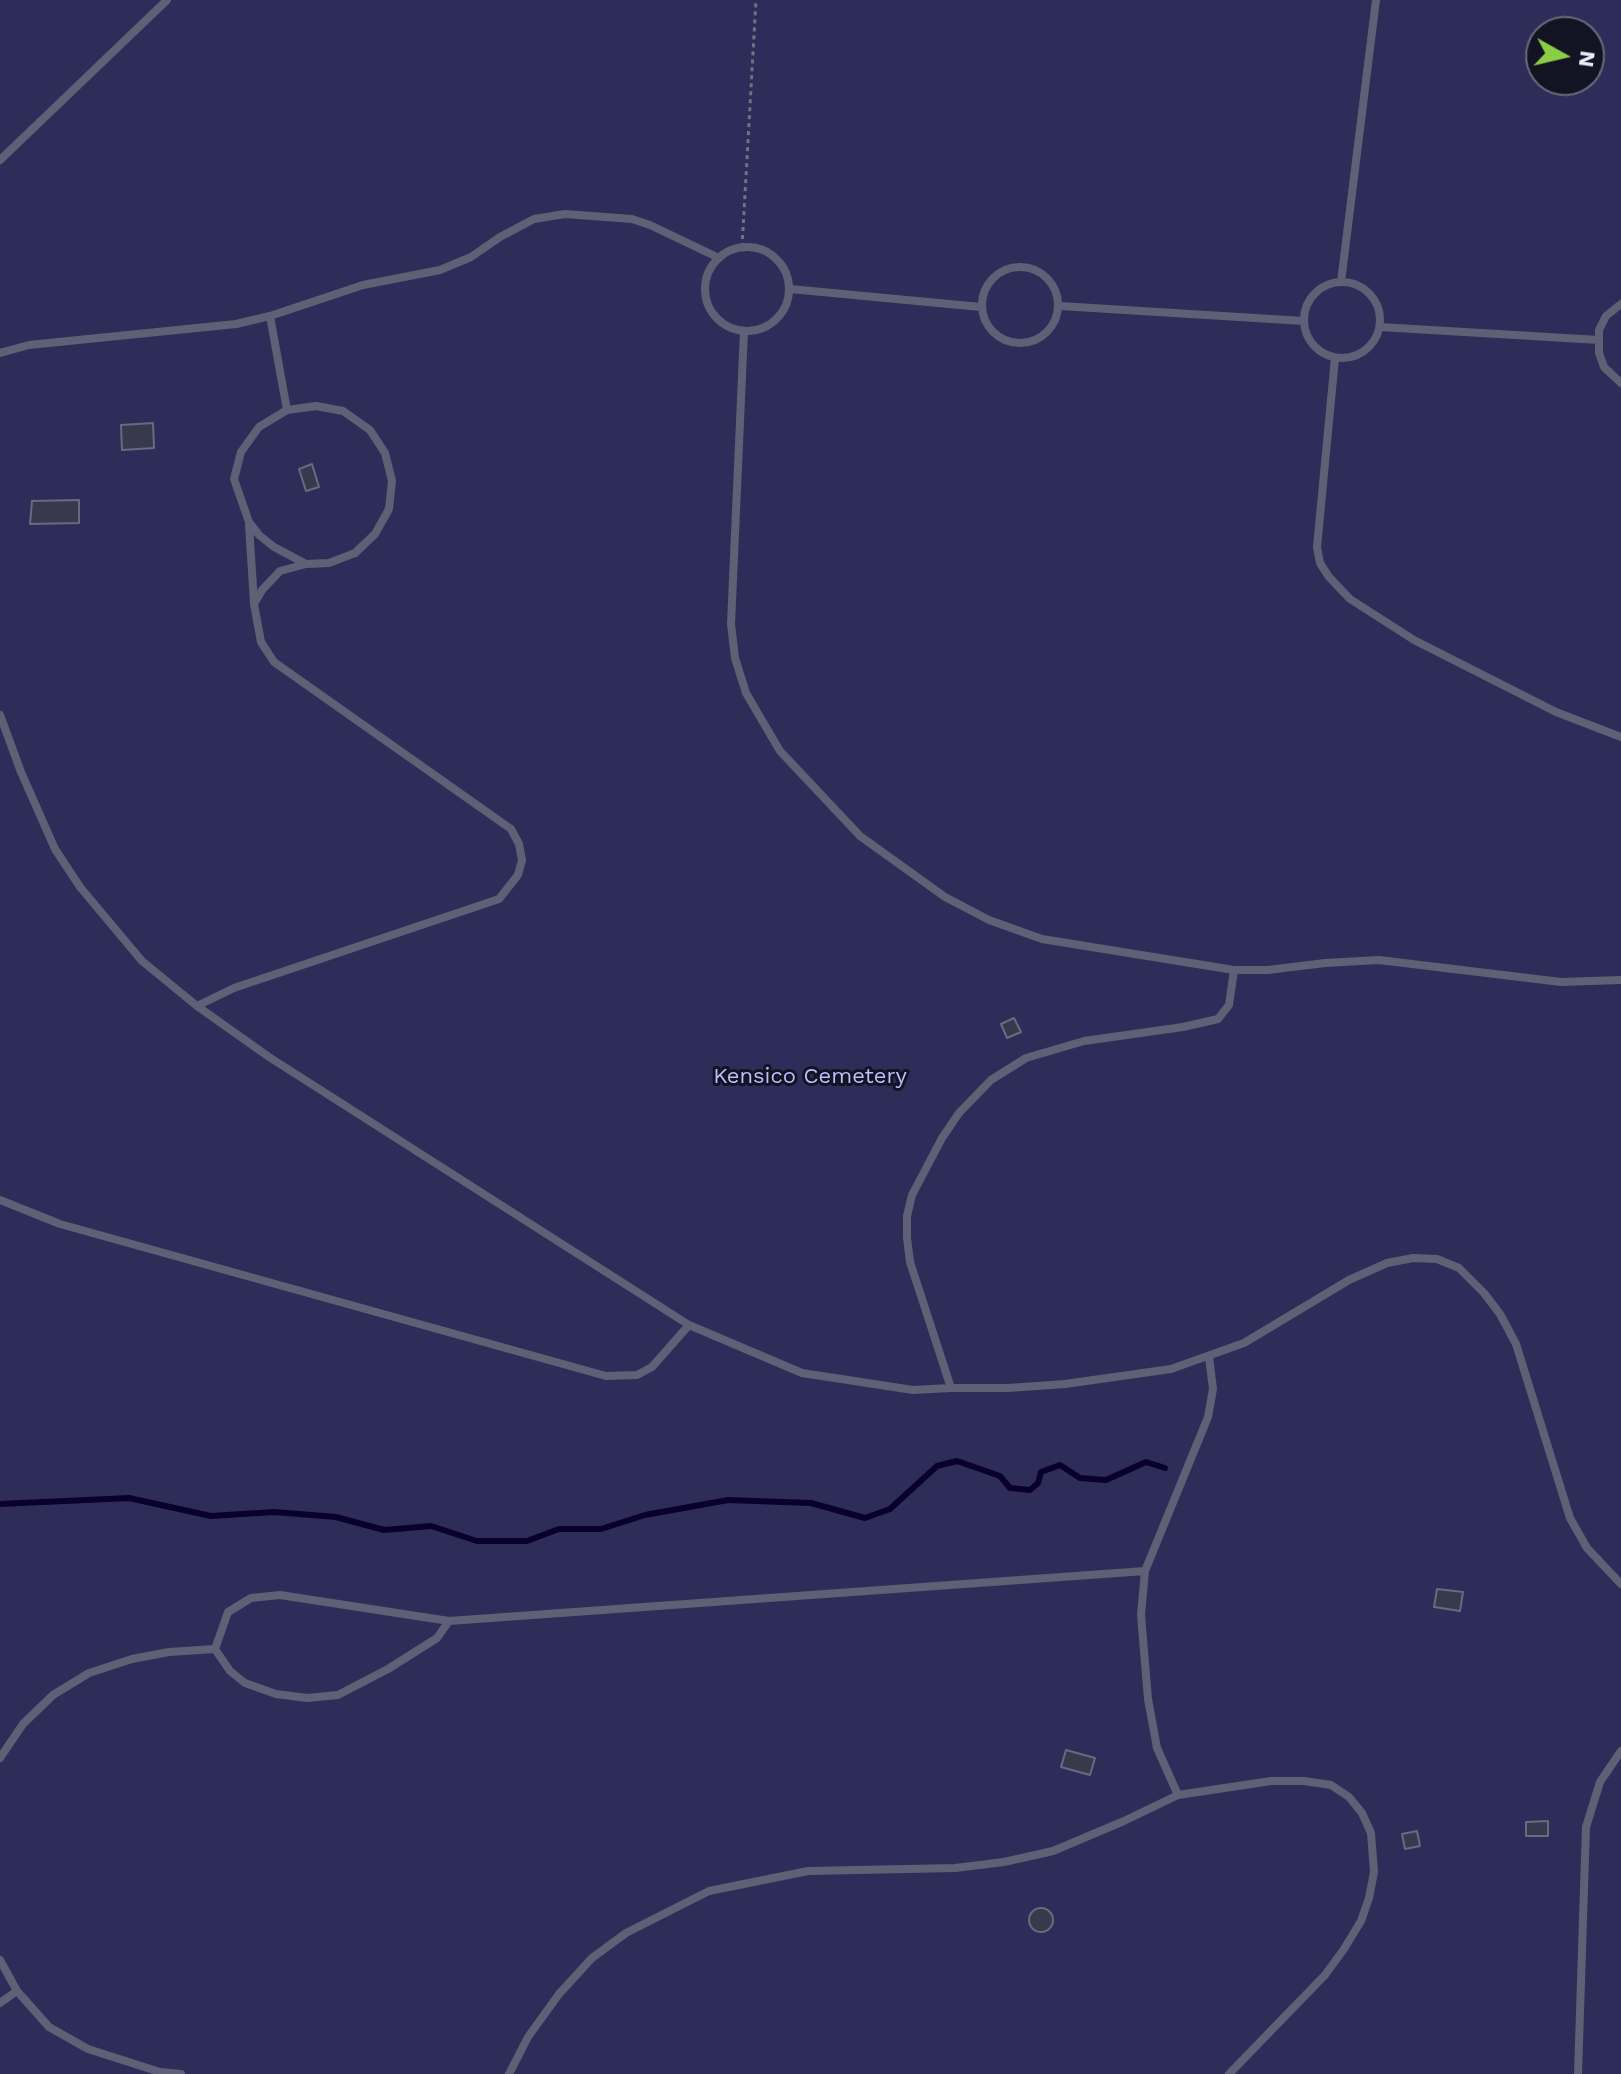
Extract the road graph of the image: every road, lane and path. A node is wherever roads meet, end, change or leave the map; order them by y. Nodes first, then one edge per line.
1 (167, 0) edge
2 (756, 0) edge
3 (1376, 0) edge
4 (0, 160) edge
5 (742, 247) junction
6 (719, 258) junction
7 (1341, 282) junction
8 (790, 289) junction
9 (1621, 304) edge
10 (1060, 306) junction
11 (981, 307) junction
12 (270, 316) junction
13 (1304, 321) junction
14 (1380, 327) junction
15 (744, 331) junction
16 (1599, 340) junction
17 (0, 353) edge
18 (1335, 358) junction
19 (1621, 383) edge
20 (287, 410) junction
21 (249, 522) junction
22 (306, 564) junction
23 (254, 604) junction
24 (0, 715) edge
25 (1621, 737) edge
26 (1234, 970) junction
27 (1621, 980) edge
28 (197, 1006) junction
29 (0, 1200) edge
30 (689, 1325) junction
31 (1209, 1357) junction
32 (951, 1388) junction
33 (1145, 1571) junction
34 (1621, 1584) edge
35 (449, 1621) junction
36 (215, 1649) junction
37 (1621, 1751) edge
38 (0, 1758) edge
39 (1178, 1795) junction
40 (0, 1960) edge
41 (17, 1991) junction
42 (0, 2003) edge
43 (181, 2074) edge
44 (509, 2074) edge
45 (1229, 2074) edge
46 (1578, 2074) edge

1 - 4 lane
2 - 5 path
3 - 7 lane
5 - 6 lane
5 - 8 lane
6 - 12 lane
6 - 15 lane
7 - 13 lane
7 - 14 lane
8 - 11 lane
8 - 15 lane
9 - 16 lane
10 - 11 lane
10 - 11 lane
10 - 13 lane
12 - 17 lane
12 - 20 lane
13 - 18 lane
14 - 16 lane
14 - 18 lane
15 - 26 lane
16 - 19 lane
18 - 25 lane
20 - 21 lane
20 - 22 lane
21 - 22 lane
21 - 23 lane
22 - 23 lane
23 - 28 lane
24 - 28 lane
26 - 27 lane
26 - 32 lane
28 - 30 lane
29 - 30 lane
30 - 32 lane
31 - 32 lane
31 - 33 lane
31 - 34 lane
33 - 35 lane
33 - 39 lane
35 - 36 lane
35 - 36 lane
36 - 38 lane
37 - 46 lane
39 - 44 lane
39 - 45 lane
40 - 41 lane
41 - 42 lane
41 - 43 lane

